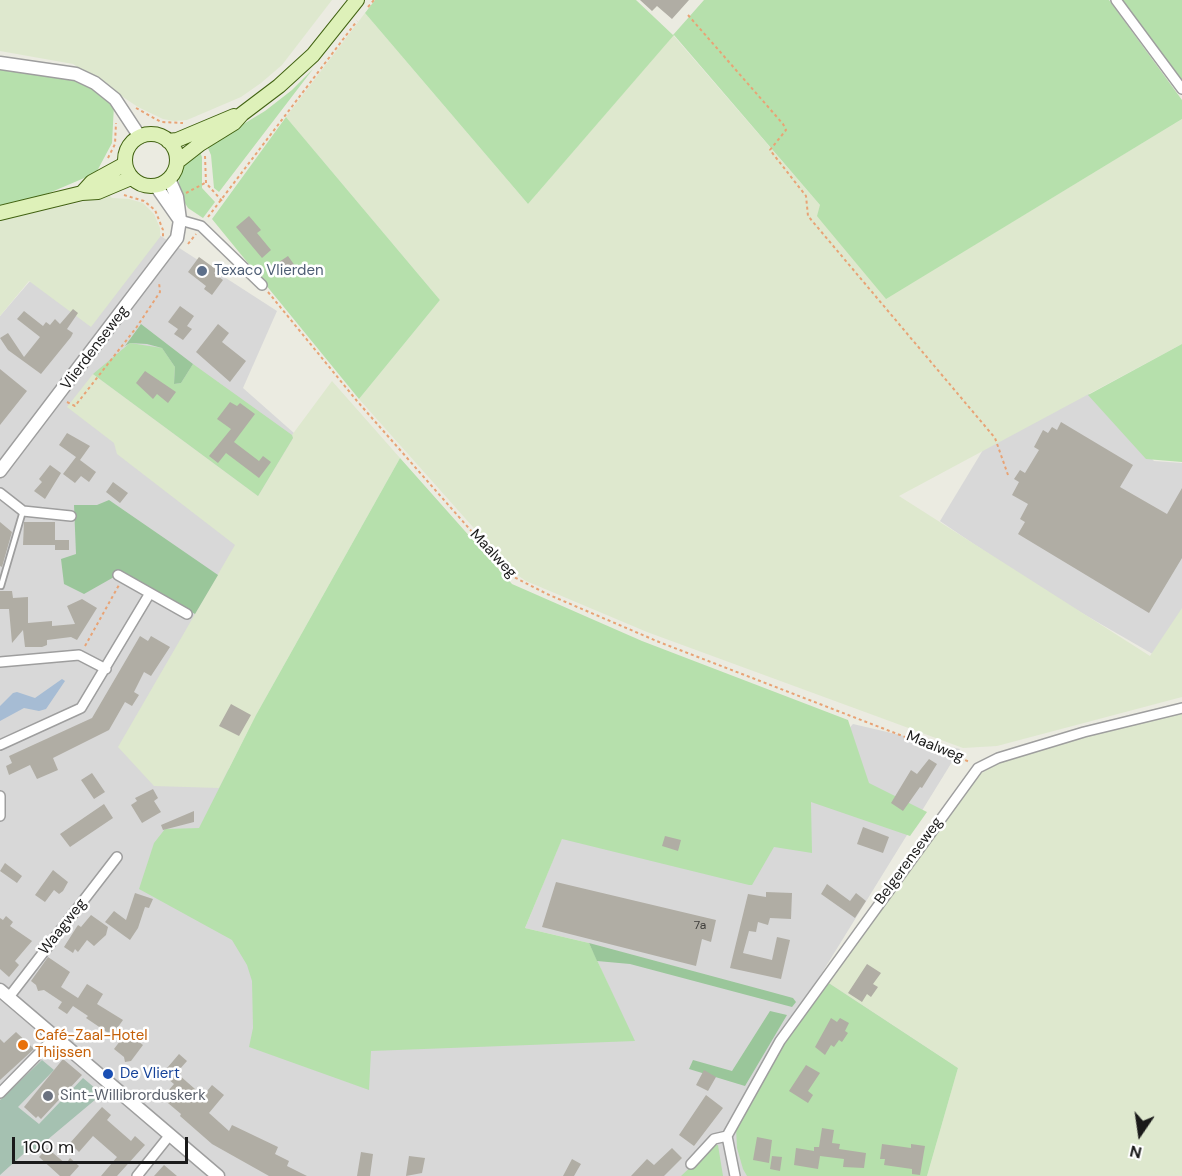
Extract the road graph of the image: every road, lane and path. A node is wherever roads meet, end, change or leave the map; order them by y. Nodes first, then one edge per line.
1 (374, 0) edge
2 (1116, 0) edge
3 (362, 5) edge
4 (688, 15) dead end
5 (359, 19) dead end
6 (0, 63) edge
7 (1182, 89) edge
8 (137, 110) dead end
9 (242, 114) junction
10 (190, 122) dead end
11 (140, 136) junction
12 (168, 141) junction
13 (177, 162) junction
14 (125, 164) junction
15 (132, 178) junction
16 (169, 179) junction
17 (206, 183) dead end
18 (156, 186) junction
19 (82, 193) junction
20 (222, 201) junction
21 (0, 213) edge
22 (180, 220) junction
23 (201, 226) junction
24 (159, 282) dead end
25 (262, 285) joint
26 (67, 402) dead end
27 (0, 471) edge
28 (1008, 475) dead end
29 (0, 493) edge
30 (23, 511) junction
31 (71, 516) dead end
32 (121, 576) joint
33 (1, 586) edge
34 (150, 593) junction
35 (187, 614) dead end
36 (79, 655) junction
37 (0, 662) edge
38 (106, 669) junction
39 (1182, 708) edge
40 (0, 745) edge
41 (978, 768) junction
42 (0, 796) edge
43 (0, 816) edge
44 (117, 857) dead end
45 (4, 993) edge
46 (54, 1038) junction
47 (0, 1093) edge
48 (169, 1136) junction
49 (727, 1136) junction
50 (691, 1164) dead end
51 (137, 1176) edge
52 (218, 1176) edge
53 (735, 1176) edge

1 - 3 path
2 - 7 street
3 - 9 main road
4 - 28 path
5 - 20 path
6 - 11 street
8 - 10 path
9 - 12 main road
9 - 13 main road
11 - 12 main road
11 - 14 main road
12 - 13 main road
13 - 16 main road
14 - 15 main road
14 - 19 main road
15 - 18 main road
15 - 19 main road
16 - 18 main road
16 - 22 street
17 - 20 path
18 - 22 street
19 - 21 main road
20 - 23 path
22 - 23 street
22 - 27 street, Vlierdenseweg
23 - 25 street
24 - 26 path
25 - 41 path, Maalweg
29 - 30 street
30 - 31 street
30 - 33 lane
32 - 34 street
32 - 36 path
34 - 35 street
34 - 38 street
36 - 37 street
36 - 38 street
38 - 40 street
39 - 41 street
41 - 49 street, Belgerenseweg
42 - 43 street
44 - 45 street, Waagweg
45 - 46 street
46 - 47 street
46 - 48 street
48 - 51 street
48 - 52 street
49 - 50 street, Belgerenseweg
49 - 53 street

